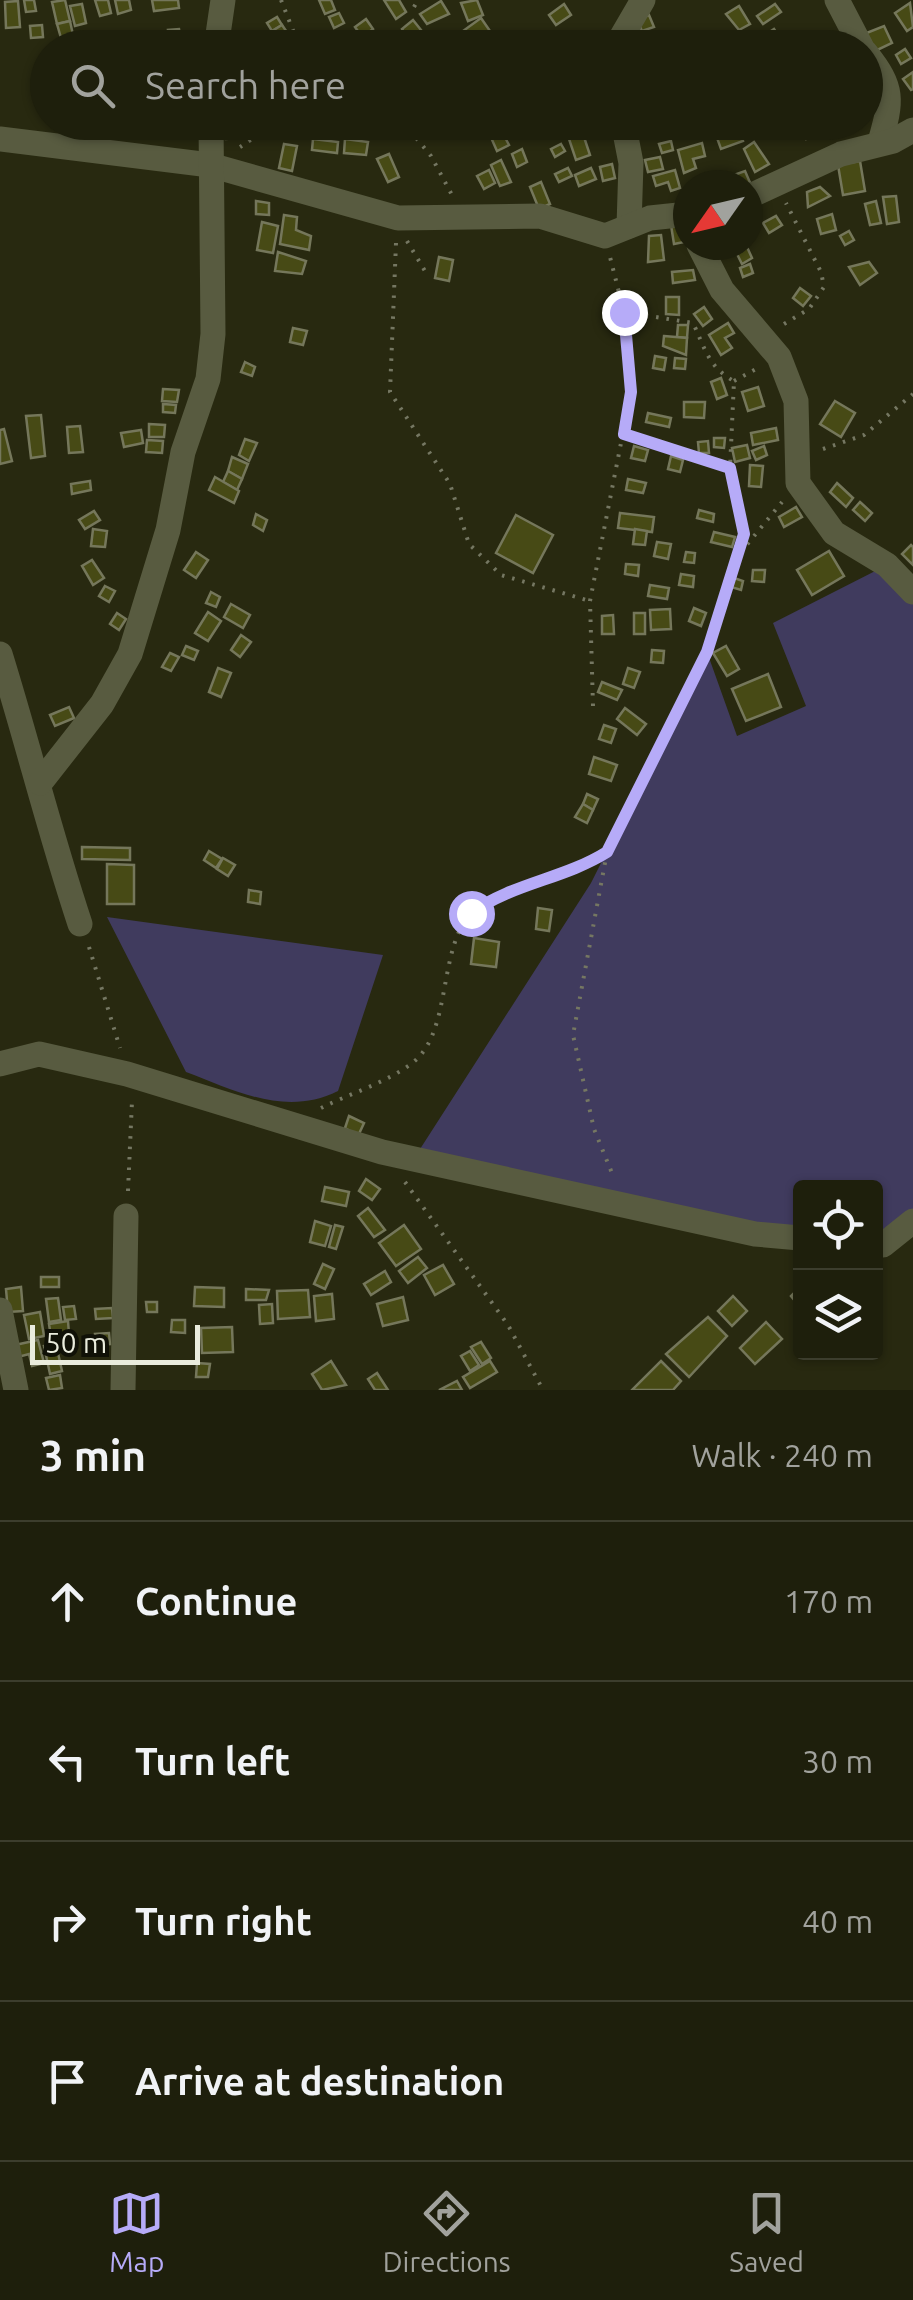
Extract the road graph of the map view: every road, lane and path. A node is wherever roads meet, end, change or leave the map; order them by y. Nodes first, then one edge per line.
1 (223, 0) edge
2 (281, 0) edge
3 (418, 0) edge
4 (643, 0) edge
5 (837, 0) edge
6 (414, 7) dead end
7 (219, 30) edge
8 (293, 30) edge
9 (626, 30) edge
10 (853, 30) edge
11 (883, 75) edge
12 (913, 130) edge
13 (883, 131) edge
14 (0, 139) edge
15 (211, 140) edge
16 (253, 140) edge
17 (418, 140) edge
18 (627, 140) edge
19 (880, 142) joint
20 (210, 165) junction
21 (776, 185) junction
22 (763, 191) edge
23 (464, 217) junction
24 (398, 218) junction
25 (673, 218) edge
26 (617, 231) junction
27 (707, 260) edge
28 (428, 276) dead end
29 (624, 312) junction
30 (762, 337) junction
31 (913, 394) edge
32 (624, 434) junction
33 (798, 453) junction
34 (730, 468) junction
35 (798, 482) junction
36 (736, 558) junction
37 (913, 592) edge
38 (590, 601) junction
39 (0, 654) edge
40 (593, 706) dead end
41 (40, 783) junction
42 (607, 852) junction
43 (80, 924) dead end
44 (0, 1064) edge
45 (291, 1124) junction
46 (382, 1152) junction
47 (626, 1206) junction
48 (126, 1216) dead end
49 (913, 1220) edge
50 (793, 1237) edge
51 (883, 1244) edge
52 (0, 1310) edge
53 (16, 1390) edge
54 (122, 1390) edge
55 (543, 1390) edge

1 - 7 street
2 - 8 path
3 - 6 path
4 - 9 street
5 - 10 street
11 - 13 street
12 - 19 street
14 - 20 street
15 - 20 street
16 - 20 path
17 - 23 path
18 - 26 street
19 - 21 street
20 - 24 street
20 - 41 street
21 - 22 street
21 - 30 path
23 - 24 street
23 - 26 street
24 - 28 path
24 - 38 path
25 - 26 street
26 - 29 path
27 - 30 street
29 - 32 path
29 - 34 path
30 - 33 street
31 - 33 path
32 - 34 path
32 - 38 path
33 - 35 street
34 - 36 path
35 - 36 path
35 - 37 street
36 - 42 path
38 - 40 path
39 - 41 street
41 - 43 street
42 - 45 path
42 - 47 path
44 - 45 street
45 - 46 street
46 - 47 street
46 - 55 path
47 - 50 street
48 - 54 street
49 - 51 street
52 - 53 street

